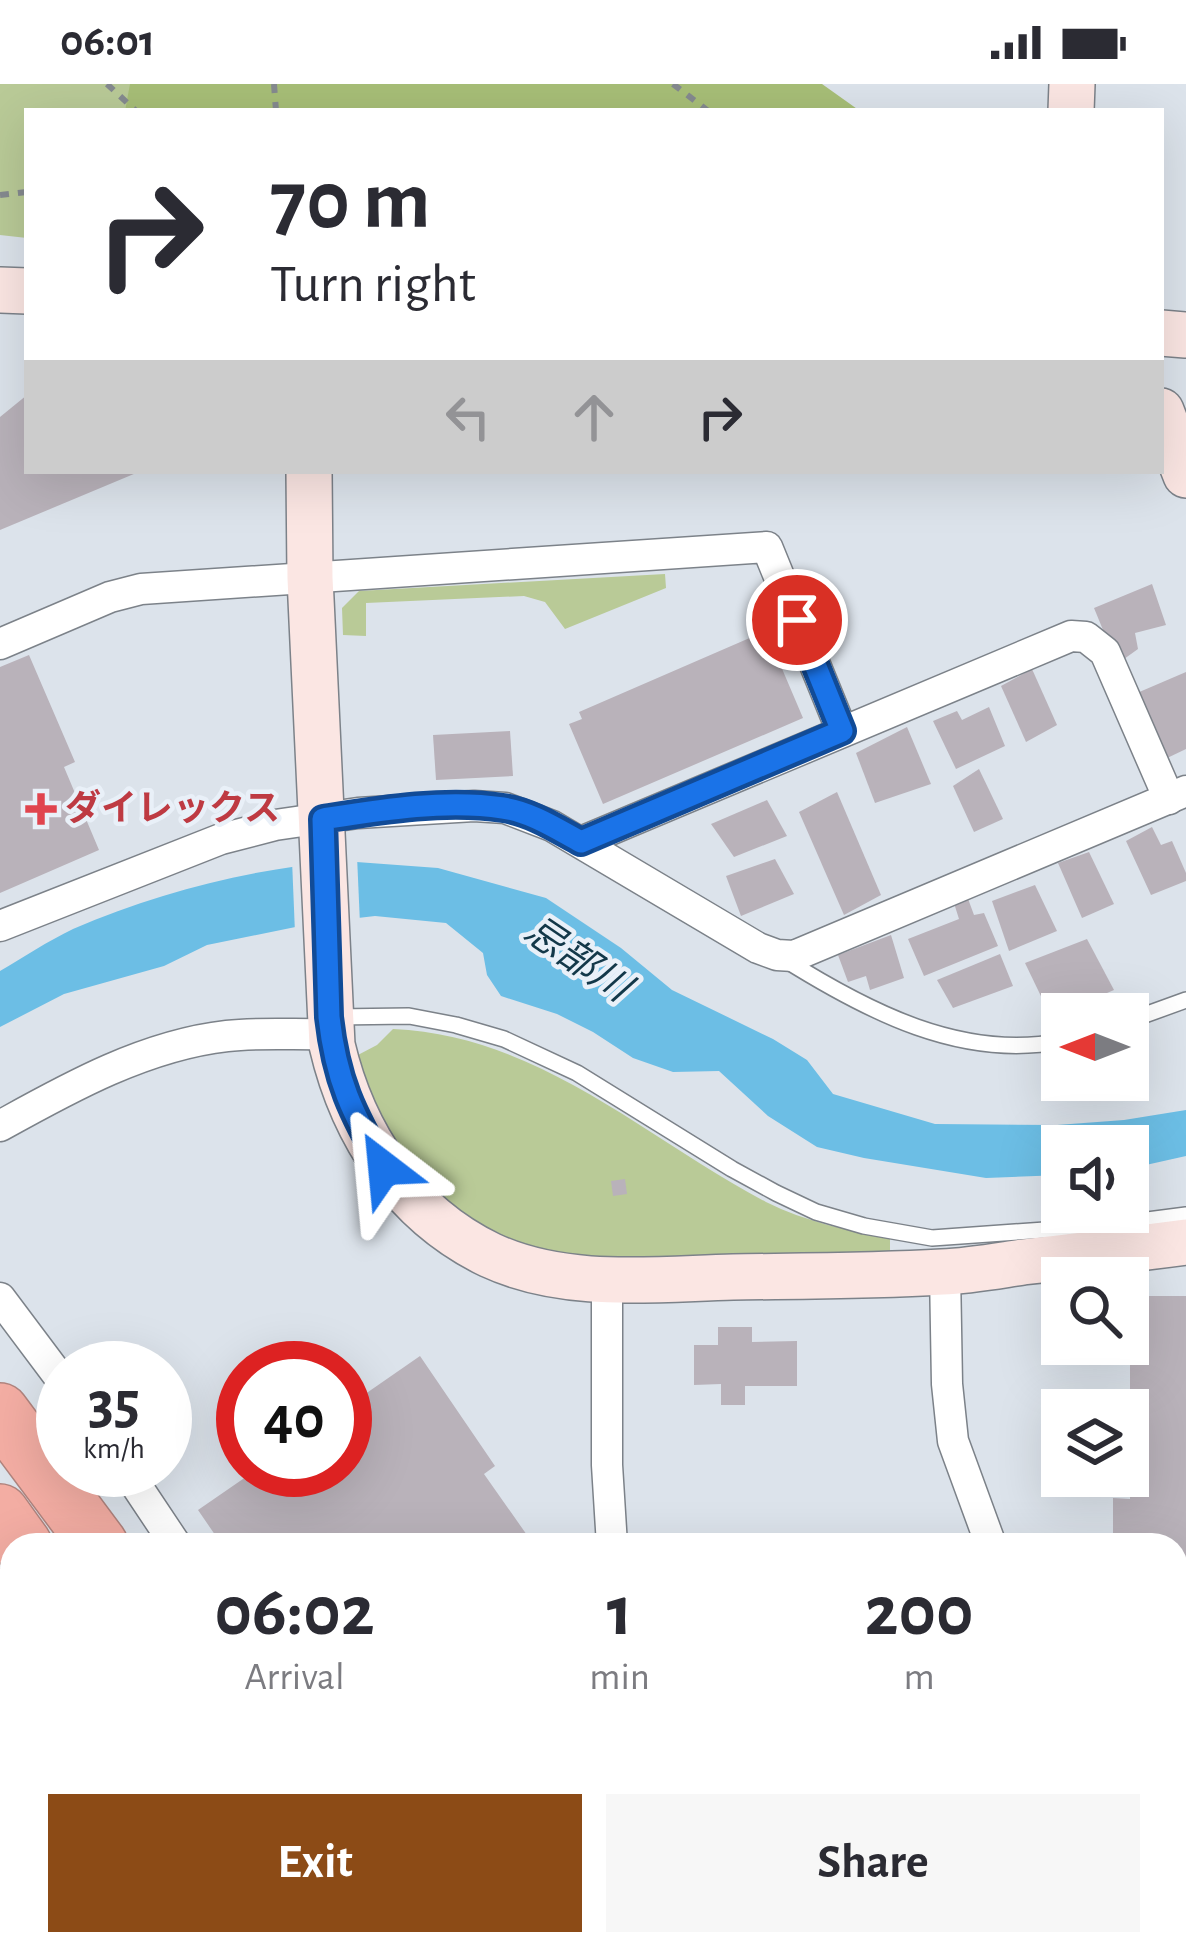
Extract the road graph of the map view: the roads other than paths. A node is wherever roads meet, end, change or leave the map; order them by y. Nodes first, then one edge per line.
1 (1164, 419) edge
2 (309, 474) edge
3 (1186, 475) edge
4 (310, 578) junction
5 (0, 644) edge
6 (842, 731) junction
7 (1178, 795) edge
8 (324, 829) junction
9 (581, 842) junction
10 (0, 926) edge
11 (777, 955) junction
12 (1186, 1000) edge
13 (1149, 1013) edge
14 (330, 1022) junction
15 (1041, 1042) edge
16 (0, 1126) edge
17 (1186, 1215) edge
18 (1186, 1242) edge
19 (945, 1272) junction
20 (607, 1280) junction
21 (0, 1298) edge
22 (36, 1346) edge
23 (0, 1412) edge
24 (143, 1497) edge
25 (90, 1533) edge
26 (168, 1533) edge
27 (611, 1533) edge
28 (986, 1533) edge

1 - 3 street
2 - 4 street
4 - 5 street
4 - 6 street
4 - 8 street
6 - 7 street
6 - 9 street
7 - 11 street
8 - 9 street
8 - 10 street
8 - 14 street
9 - 11 street
11 - 15 lane
12 - 13 lane
14 - 16 street
14 - 17 lane
14 - 20 street
18 - 19 street
19 - 20 street
19 - 28 street
20 - 27 street
21 - 22 street
23 - 25 highway
24 - 26 street

